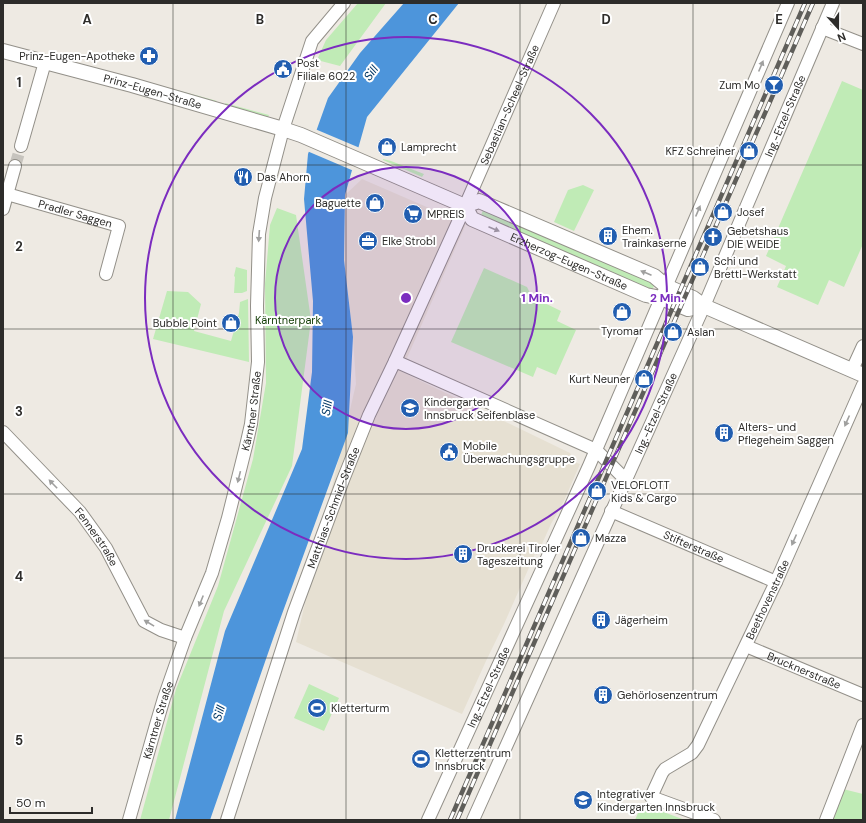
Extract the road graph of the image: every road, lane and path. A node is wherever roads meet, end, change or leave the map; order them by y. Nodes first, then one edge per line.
1 (344, 3) edge
2 (554, 3) edge
3 (788, 3) edge
4 (833, 3) edge
5 (822, 28) junction
6 (863, 44) edge
7 (3, 51) edge
8 (45, 62) junction
9 (283, 129) junction
10 (21, 146) tunnel mouth
11 (15, 166) tunnel mouth
12 (7, 194) junction
13 (465, 206) junction
14 (3, 209) edge
15 (106, 274) dead end
16 (664, 292) junction
17 (704, 306) junction
18 (863, 346) edge
19 (396, 361) junction
20 (858, 373) edge
21 (863, 385) edge
22 (3, 432) edge
23 (596, 450) junction
24 (625, 479) junction
25 (612, 510) junction
26 (776, 582) junction
27 (185, 638) junction
28 (746, 646) junction
29 (863, 695) edge
30 (863, 725) edge
31 (129, 820) edge
32 (227, 820) edge
33 (428, 820) edge
34 (473, 820) edge
35 (714, 820) edge
36 (826, 820) edge

1 - 9 street, Kärntner Straße
2 - 13 street, Sebastian-Scheel-Straße
16 -> 3 street, Ing.-Etzel-Straße
4 - 5 street, Ing.-Etzel-Straße
5 - 6 street
5 - 17 street, Ing.-Etzel-Straße
7 - 8 street, Prinz-Eugen-Straße
8 - 9 street, Prinz-Eugen-Straße
8 - 10 street
9 - 13 street, Prinz-Eugen-Straße
9 -> 27 street, Kärntner Straße
11 - 12 street
12 - 14 street
12 - 15 street, Pradler Saggen
13 -> 16 street, Erzherzog-Eugen-Straße
16 -> 13 street, Erzherzog-Eugen-Straße
13 - 19 street, Matthias-Schmid-Straße
16 - 17 street, Erzherzog-Eugen-Straße
16 - 23 street, Ing.-Etzel-Straße
17 - 20 street, Erzherzog-Eugen-Straße
17 - 24 street, Ing.-Etzel-Straße
18 - 20 street
19 - 23 street
19 - 32 street, Matthias-Schmid-Straße
21 -> 26 street, Beethovenstraße
27 -> 22 street, Fennerstraße
23 - 24 street
23 - 33 street, Ing.-Etzel-Straße
24 - 25 street, Ing.-Etzel-Straße
25 - 26 street, Stifterstraße
25 - 34 street, Ing.-Etzel-Straße
26 - 28 street, Beethovenstraße
27 - 31 street, Kärntner Straße
28 - 29 street, Brucknerstraße
28 - 35 street, Beethovenstraße
30 - 36 street

